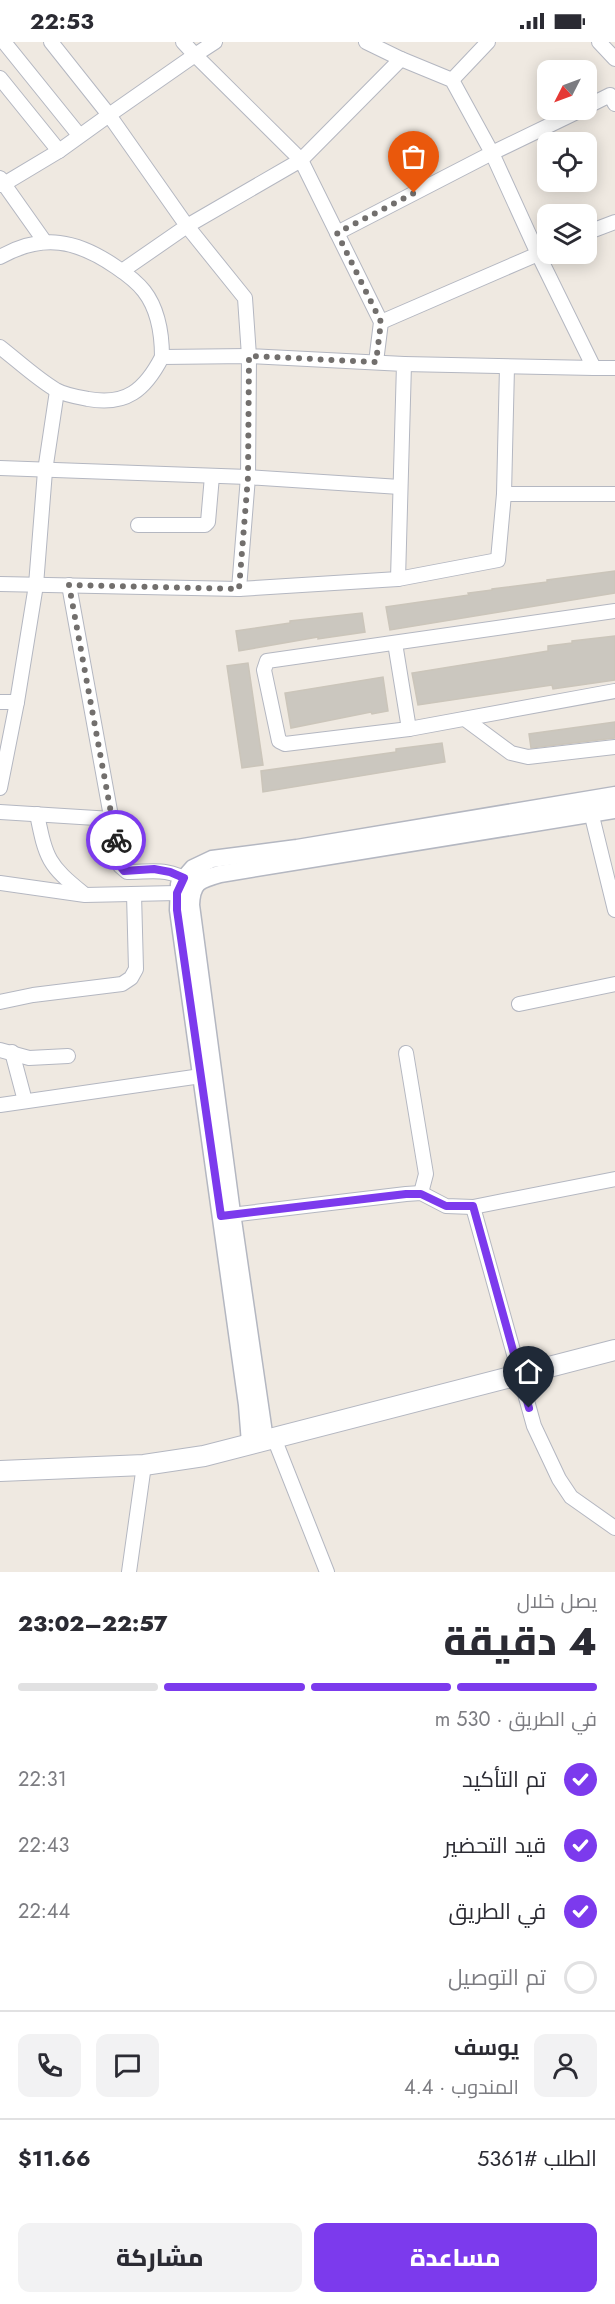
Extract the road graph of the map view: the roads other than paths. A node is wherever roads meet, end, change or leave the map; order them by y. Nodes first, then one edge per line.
1 (4, 42) edge
2 (51, 42) edge
3 (183, 42) edge
4 (215, 42) edge
5 (366, 42) edge
6 (488, 42) edge
7 (599, 42) edge
8 (195, 55) junction
9 (401, 59) junction
10 (615, 59) edge
11 (0, 78) edge
12 (452, 80) junction
13 (40, 87) junction
14 (613, 97) edge
15 (19, 103) junction
16 (597, 103) edge
17 (109, 115) junction
18 (560, 120) edge
19 (79, 135) junction
20 (59, 151) junction
21 (492, 153) junction
22 (301, 160) junction
23 (2, 182) edge
24 (615, 222) edge
25 (187, 226) junction
26 (597, 229) edge
27 (337, 233) junction
28 (537, 240) edge
29 (45, 242) junction
30 (537, 255) edge
31 (0, 257) edge
32 (548, 264) edge
33 (123, 272) junction
34 (381, 322) junction
35 (0, 347) edge
36 (249, 356) junction
37 (162, 357) junction
38 (376, 362) junction
39 (404, 364) junction
40 (507, 367) junction
41 (594, 368) junction
42 (615, 368) edge
43 (57, 391) junction
44 (0, 468) edge
45 (45, 471) junction
46 (212, 476) junction
47 (248, 477) junction
48 (400, 487) junction
49 (504, 494) junction
50 (615, 494) edge
51 (138, 525) dead end
52 (398, 579) junction
53 (0, 584) edge
54 (36, 585) junction
55 (69, 585) junction
56 (239, 589) junction
57 (615, 611) edge
58 (395, 643) junction
59 (615, 692) edge
60 (0, 702) edge
61 (17, 702) junction
62 (465, 719) junction
63 (409, 729) junction
64 (615, 747) edge
65 (0, 788) edge
66 (615, 795) edge
67 (589, 806) junction
68 (615, 810) edge
69 (0, 812) edge
70 (37, 814) junction
71 (112, 819) junction
72 (0, 883) edge
73 (185, 885) junction
74 (134, 894) junction
75 (85, 895) junction
76 (615, 910) edge
77 (615, 984) edge
78 (0, 1002) edge
79 (519, 1004) dead end
80 (6, 1051) edge
81 (406, 1053) dead end
82 (68, 1056) dead end
83 (206, 1080) junction
84 (25, 1101) junction
85 (0, 1105) edge
86 (615, 1179) edge
87 (421, 1194) junction
88 (473, 1206) junction
89 (227, 1215) junction
90 (615, 1350) edge
91 (520, 1374) junction
92 (263, 1440) junction
93 (144, 1465) junction
94 (0, 1470) edge
95 (615, 1528) edge
96 (129, 1572) edge
97 (327, 1572) edge

1 - 13 street
2 - 17 street
3 - 8 street
4 - 8 street
5 - 9 street
6 - 12 street
7 - 10 street
8 - 17 street
8 - 22 street
9 - 12 street
9 - 22 street
11 - 15 street
12 - 21 street
13 - 15 street
13 - 19 street
14 - 16 street
15 - 20 street
17 - 19 street
17 - 25 street
18 - 21 street
19 - 20 street
20 - 23 street
21 - 27 street
21 - 28 street
22 - 25 street
22 - 27 street
23 - 29 street
24 - 26 street
25 - 33 street
25 - 36 street
27 - 34 street
29 - 31 street
29 - 33 street
30 - 34 street
32 - 41 street
33 - 37 street
34 - 38 street
35 - 43 street
36 - 37 street
36 - 38 street
36 - 47 street
37 - 43 street
38 - 39 street
39 - 40 street
39 - 48 street
40 - 41 street
40 - 49 street
41 - 42 street
43 - 45 street
44 - 45 street
45 - 46 street
45 - 54 street
46 - 47 street
46 - 51 street
47 - 48 street
47 - 56 street
48 - 52 street
49 - 50 street
49 - 52 street
52 - 56 street
53 - 54 street
54 - 55 street
54 - 61 street
55 - 56 street
55 - 71 street
57 - 58 street
58 - 63 street
58 - 63 street
59 - 62 street
60 - 61 street
61 - 65 street
62 - 63 street
62 - 64 street
66 - 67 street
67 - 68 street
67 - 73 street
67 - 76 street
69 - 70 street
70 - 71 street
70 - 75 street
71 - 73 street
72 - 75 street
73 - 74 street
73 - 83 street
74 - 75 street
74 - 78 street
77 - 79 street
80 - 82 street
80 - 84 street
81 - 87 street
83 - 84 street
83 - 89 street
84 - 85 street
86 - 88 street
87 - 88 street
87 - 89 street
88 - 91 street
89 - 92 street
90 - 91 main road
91 - 92 main road
91 - 95 street
92 - 93 main road
92 - 97 street
93 - 94 main road
93 - 96 street

